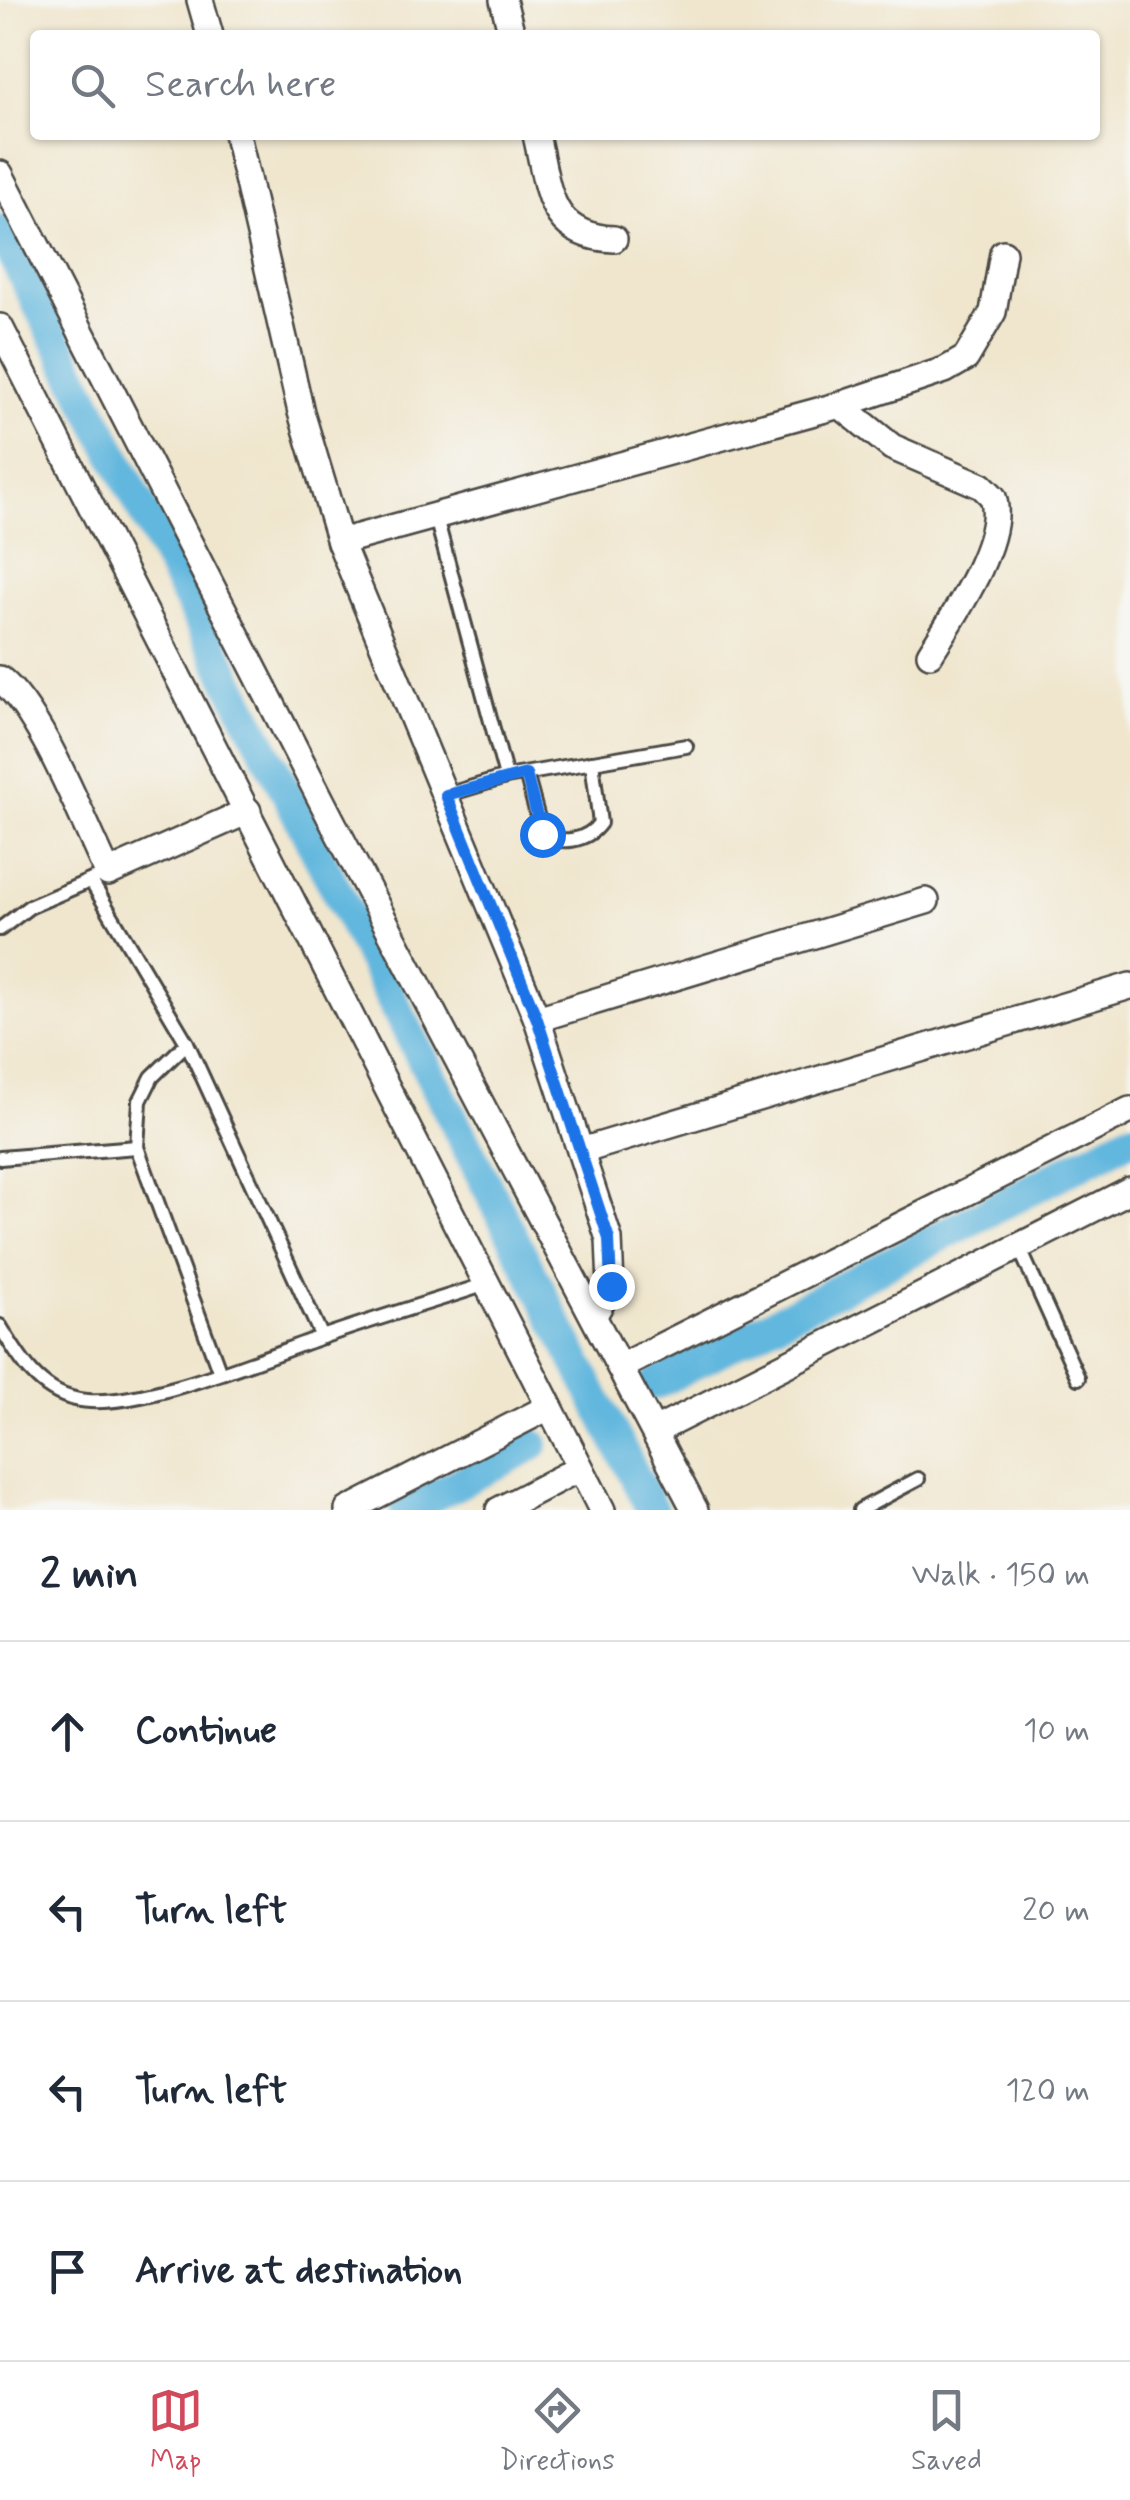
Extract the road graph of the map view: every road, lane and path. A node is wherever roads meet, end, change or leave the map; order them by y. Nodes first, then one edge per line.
1 (200, 0) edge
2 (503, 0) edge
3 (209, 30) edge
4 (511, 30) edge
5 (238, 140) edge
6 (537, 140) edge
7 (0, 174) edge
8 (614, 239) dead end
9 (1003, 252) dead end
10 (0, 327) edge
11 (840, 405) junction
12 (436, 514) junction
13 (340, 542) junction
14 (930, 654) dead end
15 (0, 679) edge
16 (686, 746) dead end
17 (592, 762) junction
18 (526, 774) junction
19 (506, 777) junction
20 (446, 795) junction
21 (248, 811) junction
22 (99, 877) junction
23 (926, 900) dead end
24 (0, 929) edge
25 (1130, 986) edge
26 (537, 1019) junction
27 (187, 1043) junction
28 (1130, 1110) edge
29 (137, 1147) junction
30 (581, 1151) junction
31 (0, 1158) edge
32 (1130, 1190) edge
33 (1018, 1247) junction
34 (487, 1284) junction
35 (594, 1316) junction
36 (0, 1326) edge
37 (322, 1336) junction
38 (620, 1367) junction
39 (220, 1374) junction
40 (1078, 1378) dead end
41 (549, 1407) junction
42 (655, 1431) junction
43 (580, 1468) junction
44 (918, 1478) dead end
45 (348, 1510) edge
46 (499, 1510) edge
47 (602, 1510) edge
48 (695, 1510) edge
49 (860, 1510) edge

1 - 3 street
2 - 4 street
5 - 13 street
6 - 8 street
7 - 35 street
9 - 11 street
10 - 21 street
11 - 12 street
11 - 14 street
12 - 13 street
12 - 19 lane
13 - 20 street
15 - 22 street
16 - 17 lane
17 - 18 lane
17 - 18 lane
18 - 19 lane
19 - 20 lane
20 - 26 street
21 - 22 street
21 - 34 street
22 - 24 lane
22 - 27 lane
23 - 26 street
25 - 30 street
26 - 30 street
27 - 29 lane
27 - 37 lane
28 - 38 street
29 - 31 lane
29 - 39 lane
30 - 35 street
32 - 33 street
33 - 40 lane
33 - 42 street
34 - 37 lane
34 - 41 street
35 - 38 street
36 - 39 lane
37 - 39 lane
38 - 42 street
41 - 43 street
41 - 45 street
42 - 48 street
43 - 46 street
43 - 47 street
44 - 49 lane

